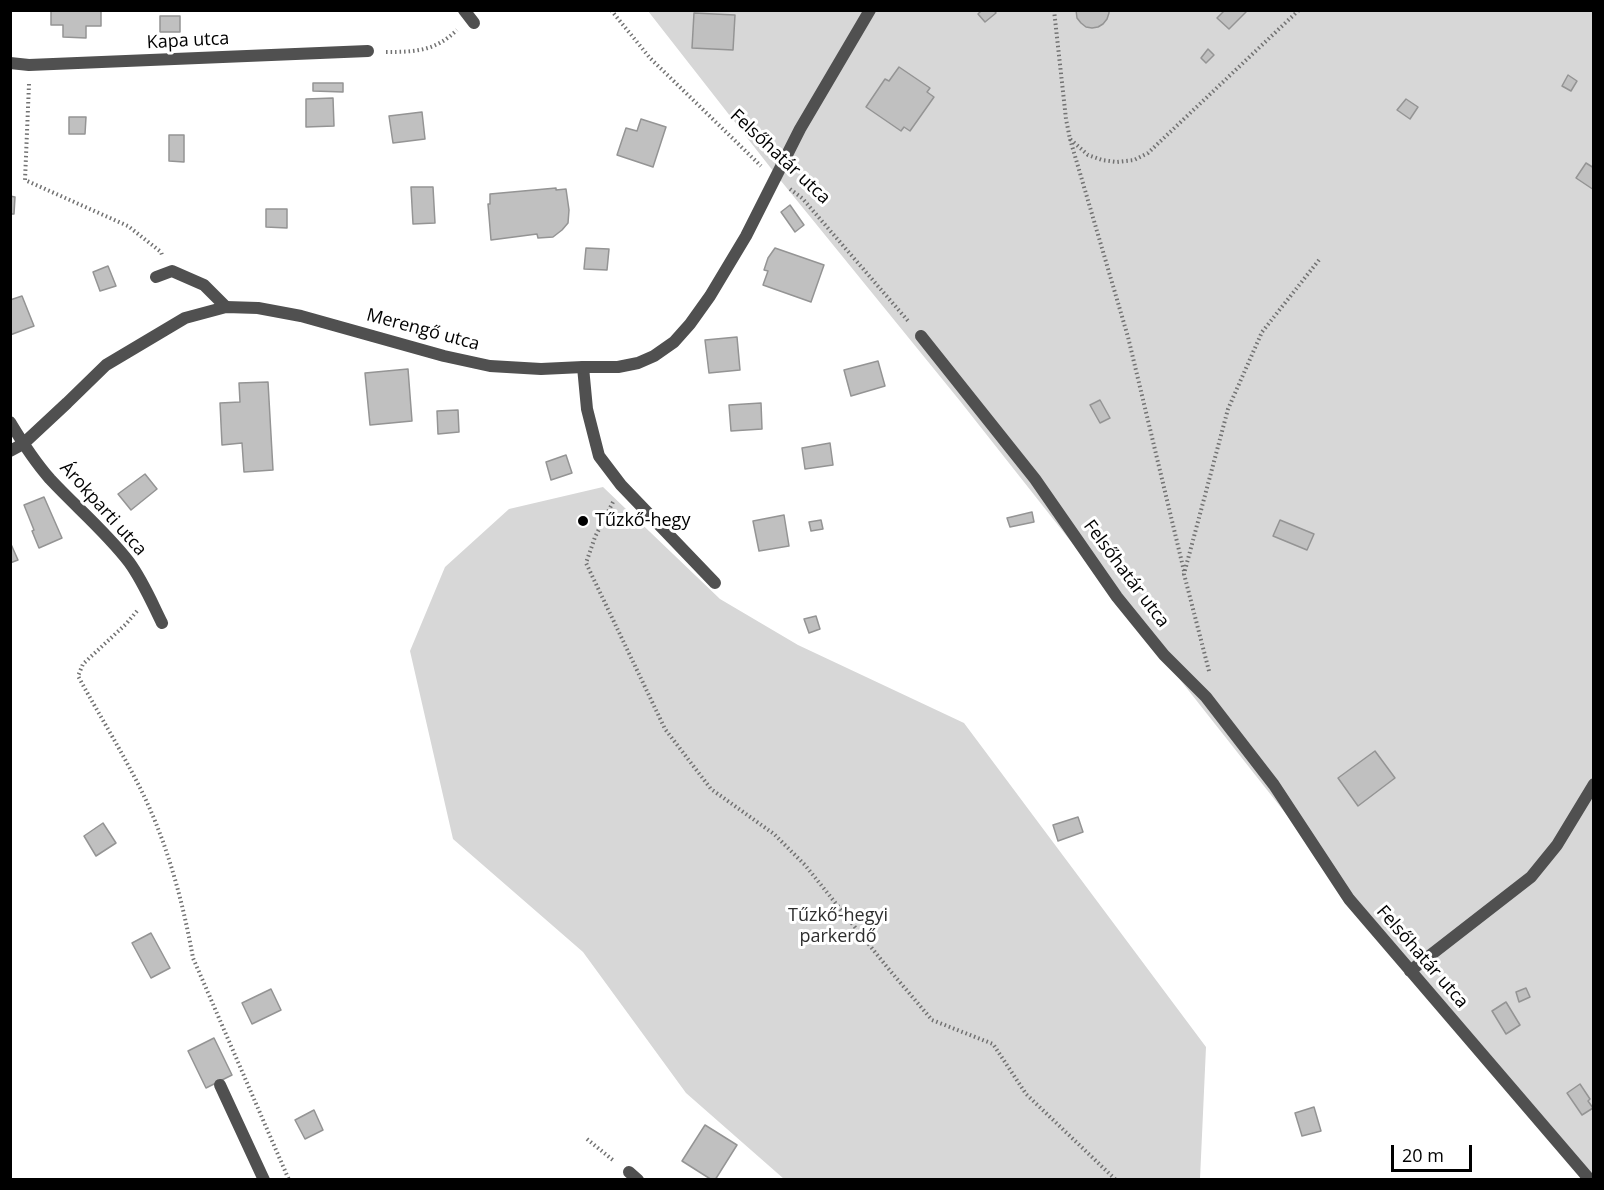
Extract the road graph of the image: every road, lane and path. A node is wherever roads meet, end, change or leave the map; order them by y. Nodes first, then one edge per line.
1 (611, 10) edge
2 (870, 10) edge
3 (1054, 10) edge
4 (1299, 10) edge
5 (468, 16) edge
6 (368, 51) joint
7 (10, 63) edge
8 (29, 65) junction
9 (1070, 139) junction
10 (776, 178) junction
11 (161, 252) dead end
12 (1319, 260) dead end
13 (156, 277) dead end
14 (226, 307) junction
15 (921, 336) joint
16 (583, 367) junction
17 (10, 422) edge
18 (23, 444) junction
19 (10, 451) edge
20 (621, 485) junction
21 (1184, 574) junction
22 (715, 583) dead end
23 (149, 597) junction
24 (162, 623) dead end
25 (1219, 714) junction
26 (1593, 784) edge
27 (1410, 971) junction
28 (220, 1085) dead end
29 (587, 1139) dead end
30 (634, 1176) edge
31 (264, 1179) edge
32 (289, 1179) edge
33 (1116, 1179) edge
34 (1590, 1179) edge

1 - 10 path, Felsőhatár utca
2 - 10 street, Merengő utca
3 - 9 path
4 - 9 path
5 - 6 path
6 - 8 street, Kapa utca
7 - 8 street, Kapa utca
8 - 11 path
9 - 21 path
10 - 15 path, Felsőhatár utca
10 - 16 street, Merengő utca
12 - 21 path
13 - 14 street
14 - 16 street, Merengő utca
14 - 18 street, Merengő utca
15 - 25 street, Felsőhatár utca
16 - 20 street
17 - 18 street, Árokparti utca
18 - 19 street, Merengő utca
18 - 23 street, Árokparti utca
20 - 22 street
20 - 33 path
21 - 25 path
23 - 24 street, Árokparti utca
23 - 32 path
25 - 27 street, Felsőhatár utca
26 - 27 street
27 - 34 street, Felsőhatár utca
28 - 31 street
29 - 30 path

